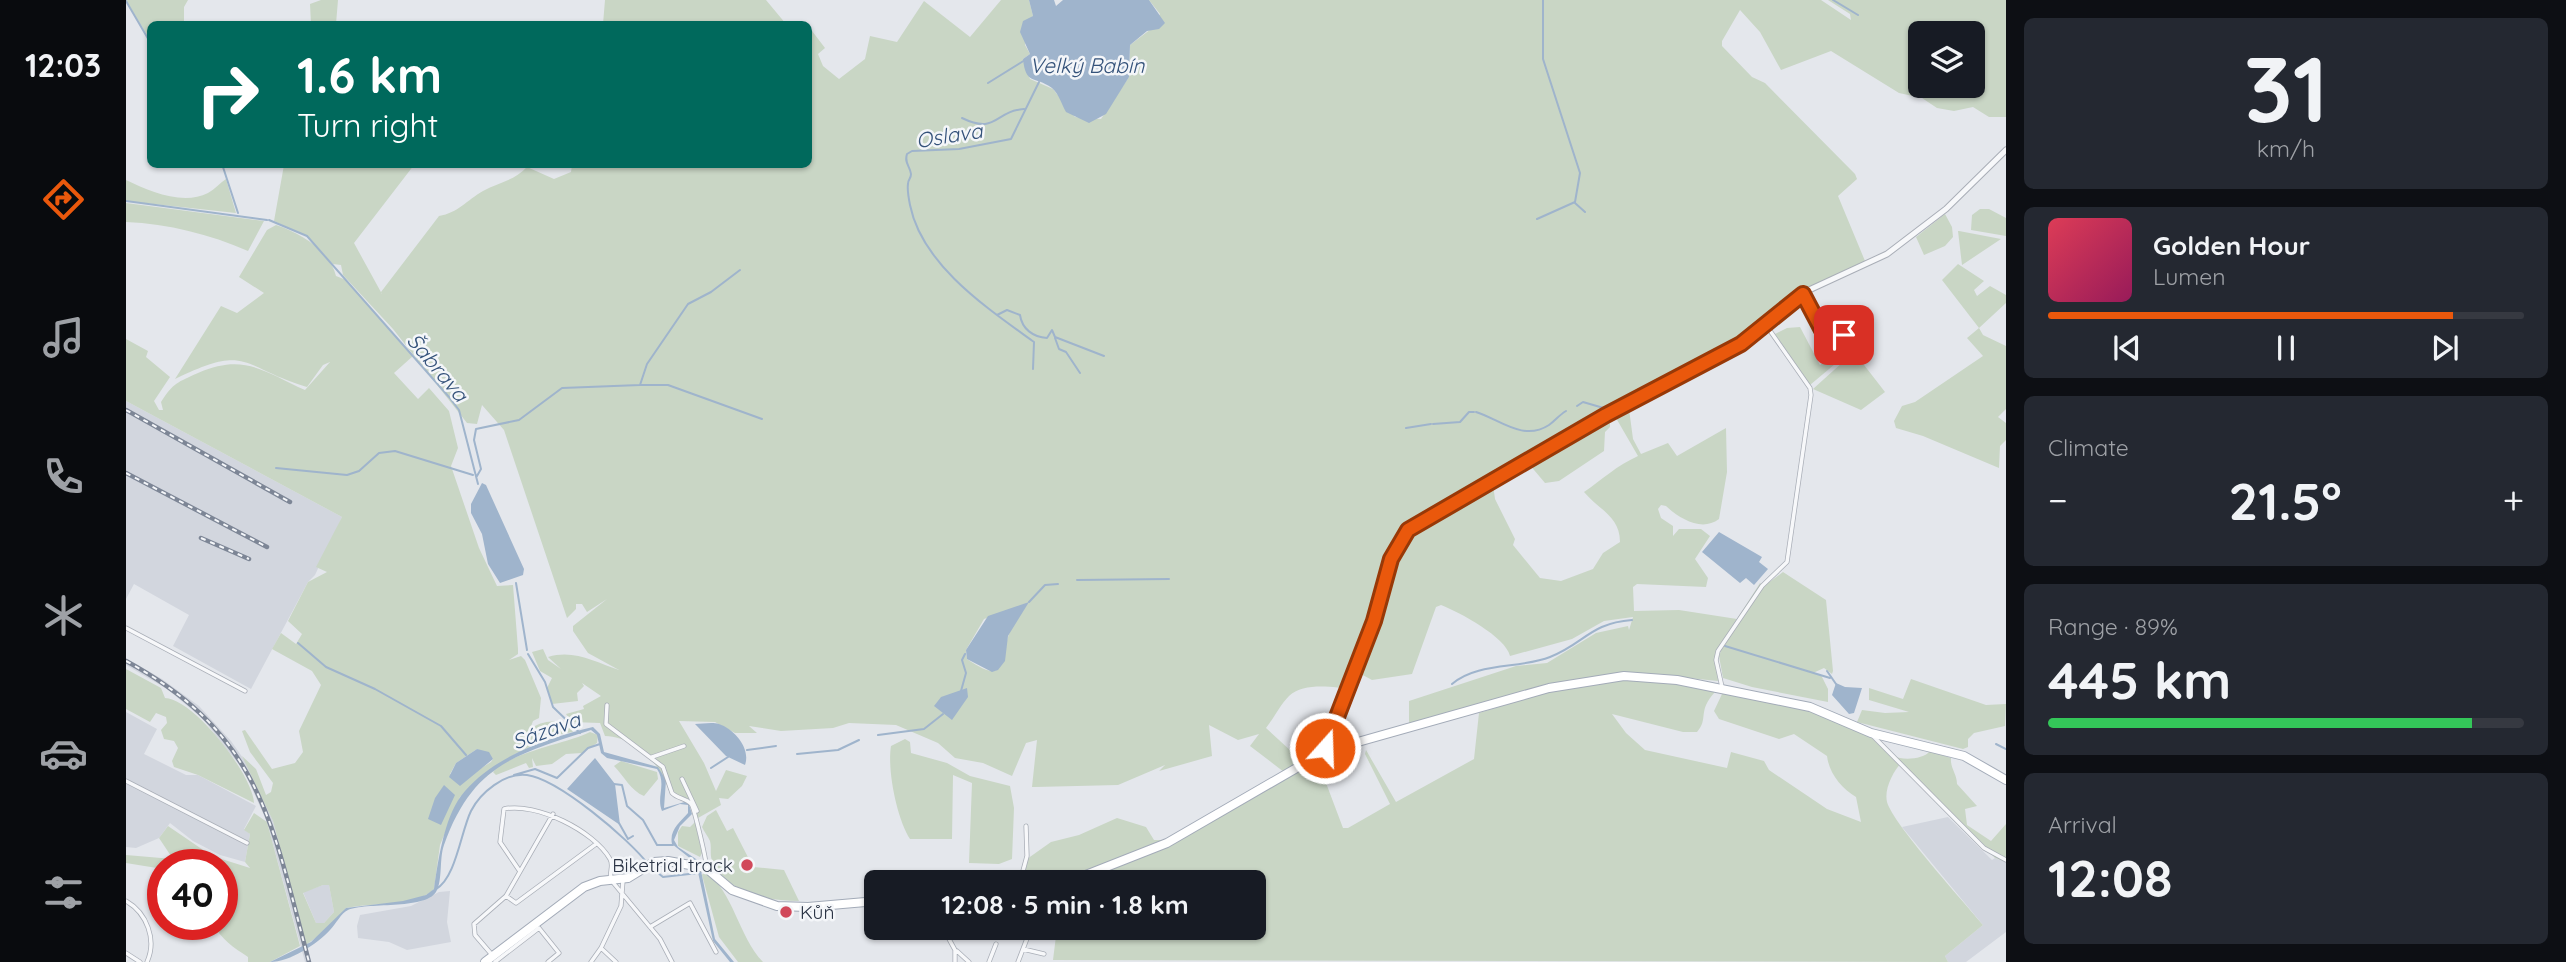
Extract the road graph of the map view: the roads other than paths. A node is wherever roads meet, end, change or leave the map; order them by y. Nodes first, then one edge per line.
1 (2006, 150) edge
2 (1803, 294) junction
3 (1766, 324) junction
4 (1852, 332) dead end
5 (126, 628) edge
6 (1721, 689) junction
7 (245, 691) dead end
8 (607, 705) dead end
9 (1871, 733) junction
10 (684, 746) dead end
11 (1326, 751) junction
12 (652, 757) junction
13 (682, 779) dead end
14 (2006, 780) edge
15 (126, 781) edge
16 (697, 813) junction
17 (553, 814) junction
18 (1026, 826) dead end
19 (247, 844) dead end
20 (596, 844) junction
21 (2006, 860) edge
22 (701, 867) junction
23 (519, 870) junction
24 (1023, 870) edge
25 (1098, 870) edge
26 (611, 880) junction
27 (623, 880) junction
28 (621, 891) junction
29 (506, 896) junction
30 (126, 901) edge
31 (864, 902) edge
32 (649, 927) junction
33 (950, 940) edge
34 (1026, 940) edge
35 (996, 944) dead end
36 (601, 948) junction
37 (1023, 949) junction
38 (955, 950) junction
39 (716, 952) dead end
40 (126, 953) edge
41 (1044, 954) dead end
42 (494, 959) edge
43 (141, 962) edge
44 (147, 962) edge
45 (485, 962) edge
46 (548, 962) edge
47 (590, 962) edge
48 (616, 962) edge
49 (672, 962) edge
50 (955, 962) edge
51 (968, 962) edge
52 (989, 962) edge
53 (1018, 962) edge

1 - 2 street
2 - 3 street
2 - 4 street
3 - 6 street
3 - 11 street
5 - 7 street
6 - 9 main road
6 - 11 main road
8 - 12 street
9 - 14 main road
9 - 21 street
10 - 12 street
11 - 25 main road
12 - 16 street
13 - 16 street
15 - 19 street
16 - 22 street
17 - 20 street
17 - 23 street
17 - 23 street
18 - 24 street
20 - 26 street
20 - 29 street
22 - 27 main road
22 - 31 main road
23 - 29 street
26 - 27 main road
26 - 28 street
26 - 42 main road
27 - 28 street
28 - 32 street
28 - 36 street
29 - 42 street
30 - 44 street
32 - 39 street
32 - 49 street
33 - 38 street
34 - 37 street
35 - 52 street
36 - 47 street
36 - 48 street
37 - 41 street
37 - 53 street
38 - 50 street
38 - 51 street
40 - 43 street
42 - 45 main road
42 - 46 street

